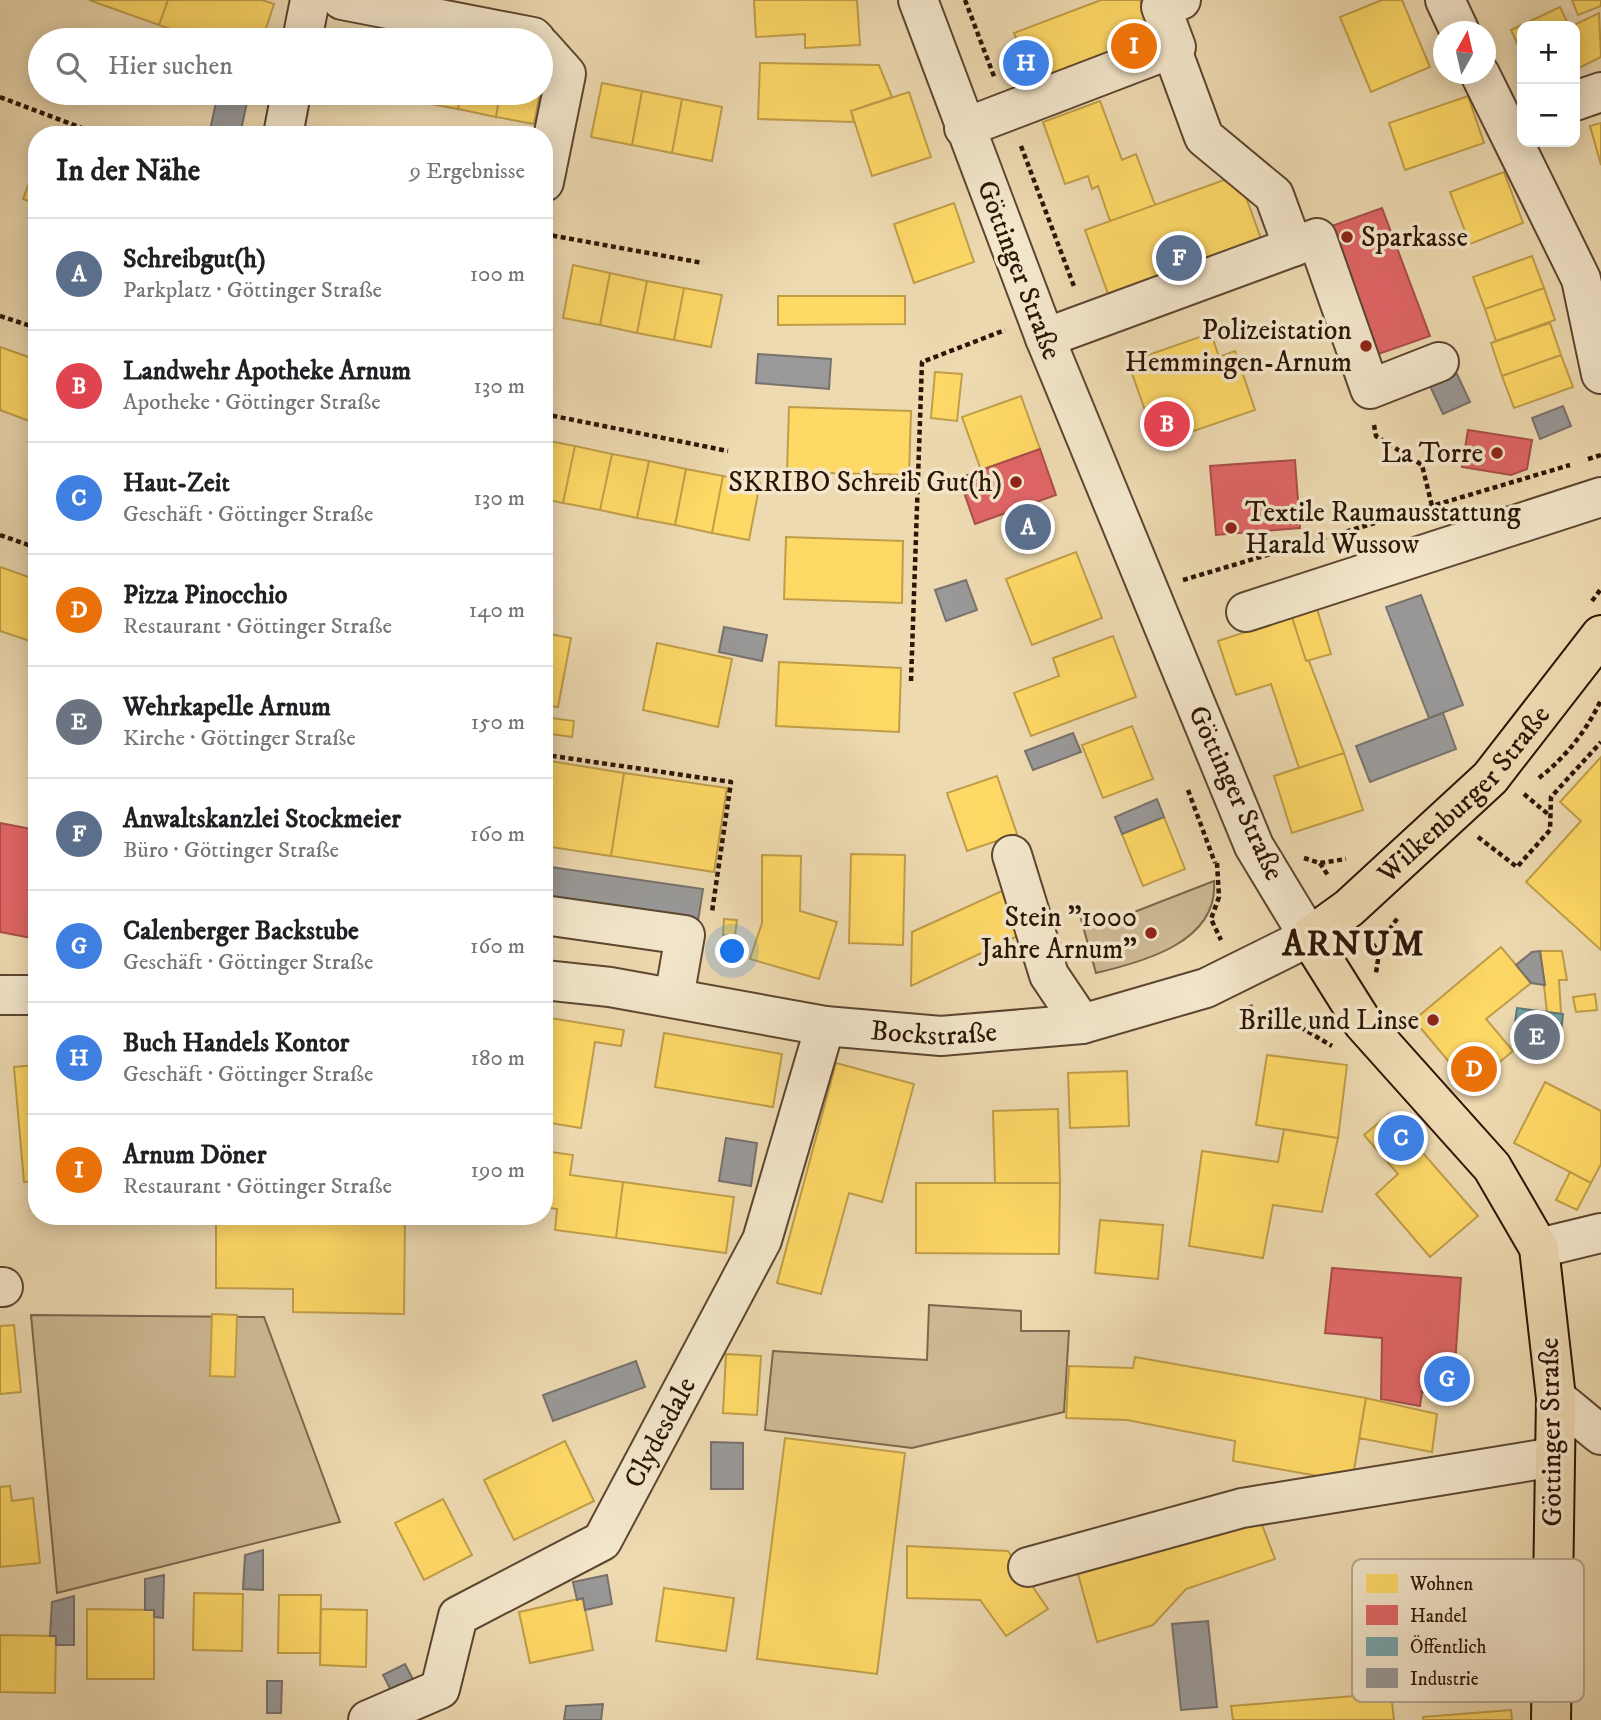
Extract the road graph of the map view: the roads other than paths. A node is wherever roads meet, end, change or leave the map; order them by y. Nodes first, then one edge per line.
1 (310, 0) edge
2 (342, 0) edge
3 (918, 0) edge
4 (1181, 0) edge
5 (1444, 0) edge
6 (1454, 21) edge
7 (304, 28) edge
8 (487, 28) edge
9 (553, 59) edge
10 (1176, 61) dead end
11 (1487, 84) edge
12 (1601, 92) edge
13 (1580, 99) edge
14 (289, 105) edge
15 (1514, 122) edge
16 (285, 126) edge
17 (964, 128) junction
18 (553, 138) edge
19 (1293, 247) junction
20 (1029, 332) junction
21 (1439, 362) dead end
22 (1601, 374) edge
23 (1601, 497) edge
24 (1246, 612) dead end
25 (1601, 635) edge
26 (1012, 855) dead end
27 (553, 916) edge
28 (1309, 937) junction
29 (553, 981) edge
30 (0, 995) edge
31 (28, 995) edge
32 (674, 998) junction
33 (1082, 1024) junction
34 (825, 1026) junction
35 (1601, 1233) edge
36 (1539, 1248) junction
37 (1556, 1398) junction
38 (1601, 1435) edge
39 (1555, 1457) junction
40 (1553, 1559) edge
41 (1028, 1567) dead end
42 (1551, 1702) edge
43 (368, 1720) edge
44 (1551, 1720) edge

1 - 7 street
2 - 8 street
3 - 17 street, Göttinger Straße
4 - 17 street
5 - 6 street
9 - 18 street
10 - 19 street
11 - 15 street
12 - 13 street
14 - 16 street
15 - 22 street
17 - 20 street, Göttinger Straße
19 - 20 street
19 - 21 street
20 - 28 street, Göttinger Straße
23 - 24 street
25 - 28 main road, Wilkenburger Straße
26 - 33 street
27 - 32 street
28 - 33 street, Bockstraße
28 - 36 main road, Göttinger Straße
29 - 32 street, Bockstraße
30 - 31 street
32 - 34 street, Bockstraße
33 - 34 street, Bockstraße
34 - 43 street, Clydesdale
35 - 36 street
36 - 37 main road, Göttinger Straße
37 - 38 street
37 - 39 main road, Göttinger Straße
39 - 40 main road, Göttinger Straße
39 - 41 street
42 - 44 main road, Göttinger Straße

